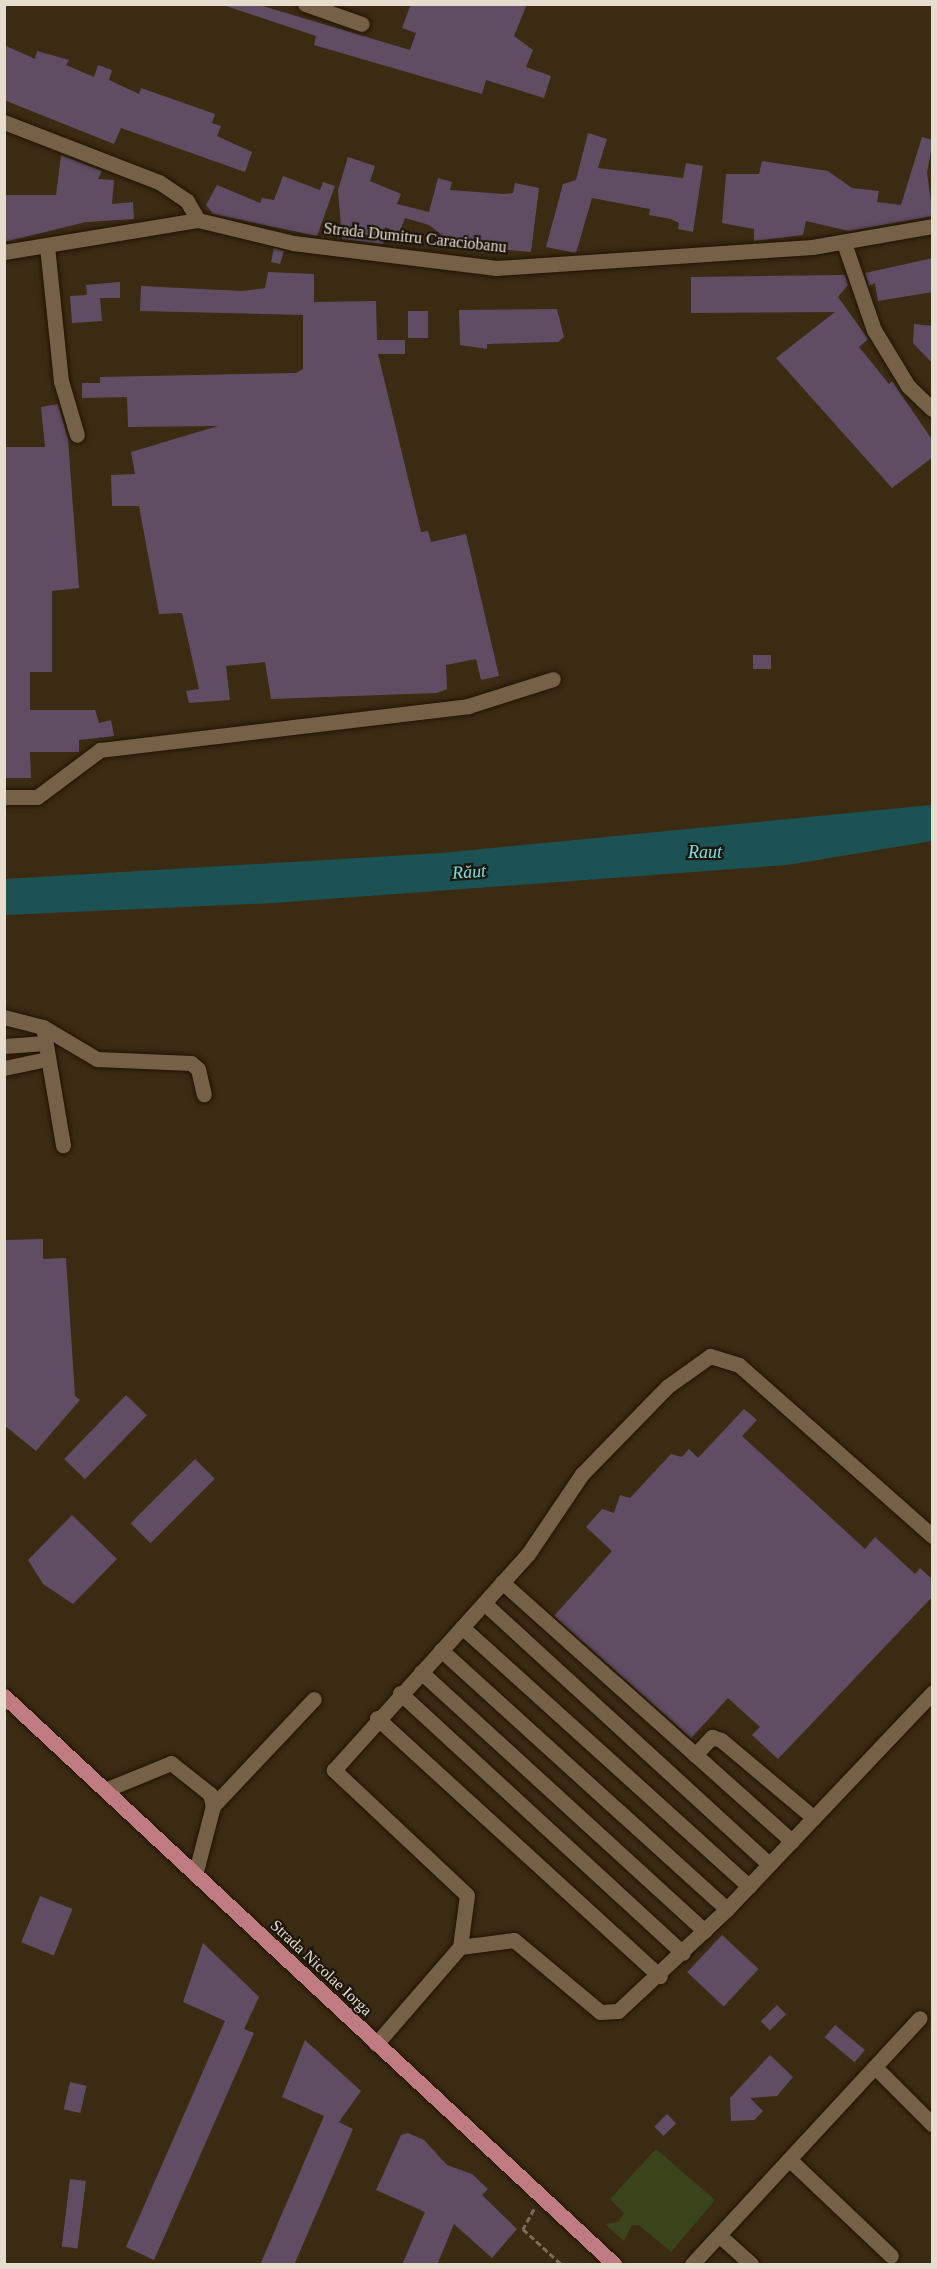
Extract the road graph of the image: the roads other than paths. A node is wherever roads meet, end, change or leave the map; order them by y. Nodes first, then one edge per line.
1 (305, 4) edge
2 (326, 8) edge
3 (362, 24) dead end
4 (4, 122) edge
5 (198, 220) junction
6 (933, 226) edge
7 (844, 243) junction
8 (47, 246) junction
9 (4, 252) edge
10 (933, 409) edge
11 (77, 435) dead end
12 (553, 679) dead end
13 (4, 796) edge
14 (4, 1017) edge
15 (43, 1027) junction
16 (45, 1043) junction
17 (4, 1046) edge
18 (46, 1059) junction
19 (4, 1068) edge
20 (204, 1094) dead end
21 (63, 1145) dead end
22 (933, 1536) edge
23 (502, 1582) junction
24 (484, 1603) junction
25 (462, 1627) junction
26 (441, 1650) junction
27 (421, 1672) junction
28 (400, 1693) junction
29 (933, 1693) edge
30 (4, 1696) edge
31 (314, 1699) dead end
32 (377, 1718) junction
33 (695, 1755) junction
34 (105, 1790) junction
35 (213, 1806) junction
36 (814, 1818) junction
37 (792, 1841) junction
38 (769, 1864) junction
39 (195, 1875) junction
40 (749, 1886) junction
41 (727, 1909) junction
42 (705, 1931) junction
43 (460, 1947) junction
44 (683, 1953) junction
45 (660, 1976) junction
46 (920, 2018) dead end
47 (376, 2044) junction
48 (874, 2067) junction
49 (933, 2124) edge
50 (790, 2160) junction
51 (720, 2236) junction
52 (891, 2256) dead end
53 (614, 2265) edge
54 (692, 2265) edge
55 (751, 2265) edge

1 - 2 street
2 - 3 street
4 - 5 street
5 - 7 street, Strada Dumitru Caraciobanu
5 - 8 street, Strada Dumitru Caraciobanu
6 - 7 street, Strada Dumitru Caraciobanu
7 - 10 street
8 - 9 street, Strada Dumitru Caraciobanu
8 - 11 street
12 - 13 street
14 - 15 street
15 - 16 street
15 - 20 street
16 - 17 street
16 - 18 street
18 - 19 street
18 - 21 street
22 - 23 street
23 - 24 street
23 - 33 street
24 - 25 street
24 - 38 street
25 - 26 street
25 - 40 street
26 - 27 street
26 - 41 street
27 - 28 street
27 - 42 street
28 - 32 street
28 - 44 street
29 - 36 street
30 - 34 main road, Strada Nicolae Iorga
31 - 35 street
32 - 43 street
32 - 45 street
33 - 36 street
33 - 37 street
34 - 35 street
34 - 39 main road, Strada Nicolae Iorga
35 - 39 street
36 - 37 street
37 - 38 street
38 - 40 street
39 - 47 main road, Strada Nicolae Iorga
40 - 41 street
41 - 42 street
42 - 44 street
43 - 45 street
43 - 47 street
44 - 45 street
46 - 48 street
47 - 53 main road, Strada Nicolae Iorga
48 - 49 street
48 - 50 street
50 - 51 street
50 - 52 street
51 - 54 street
51 - 55 street

